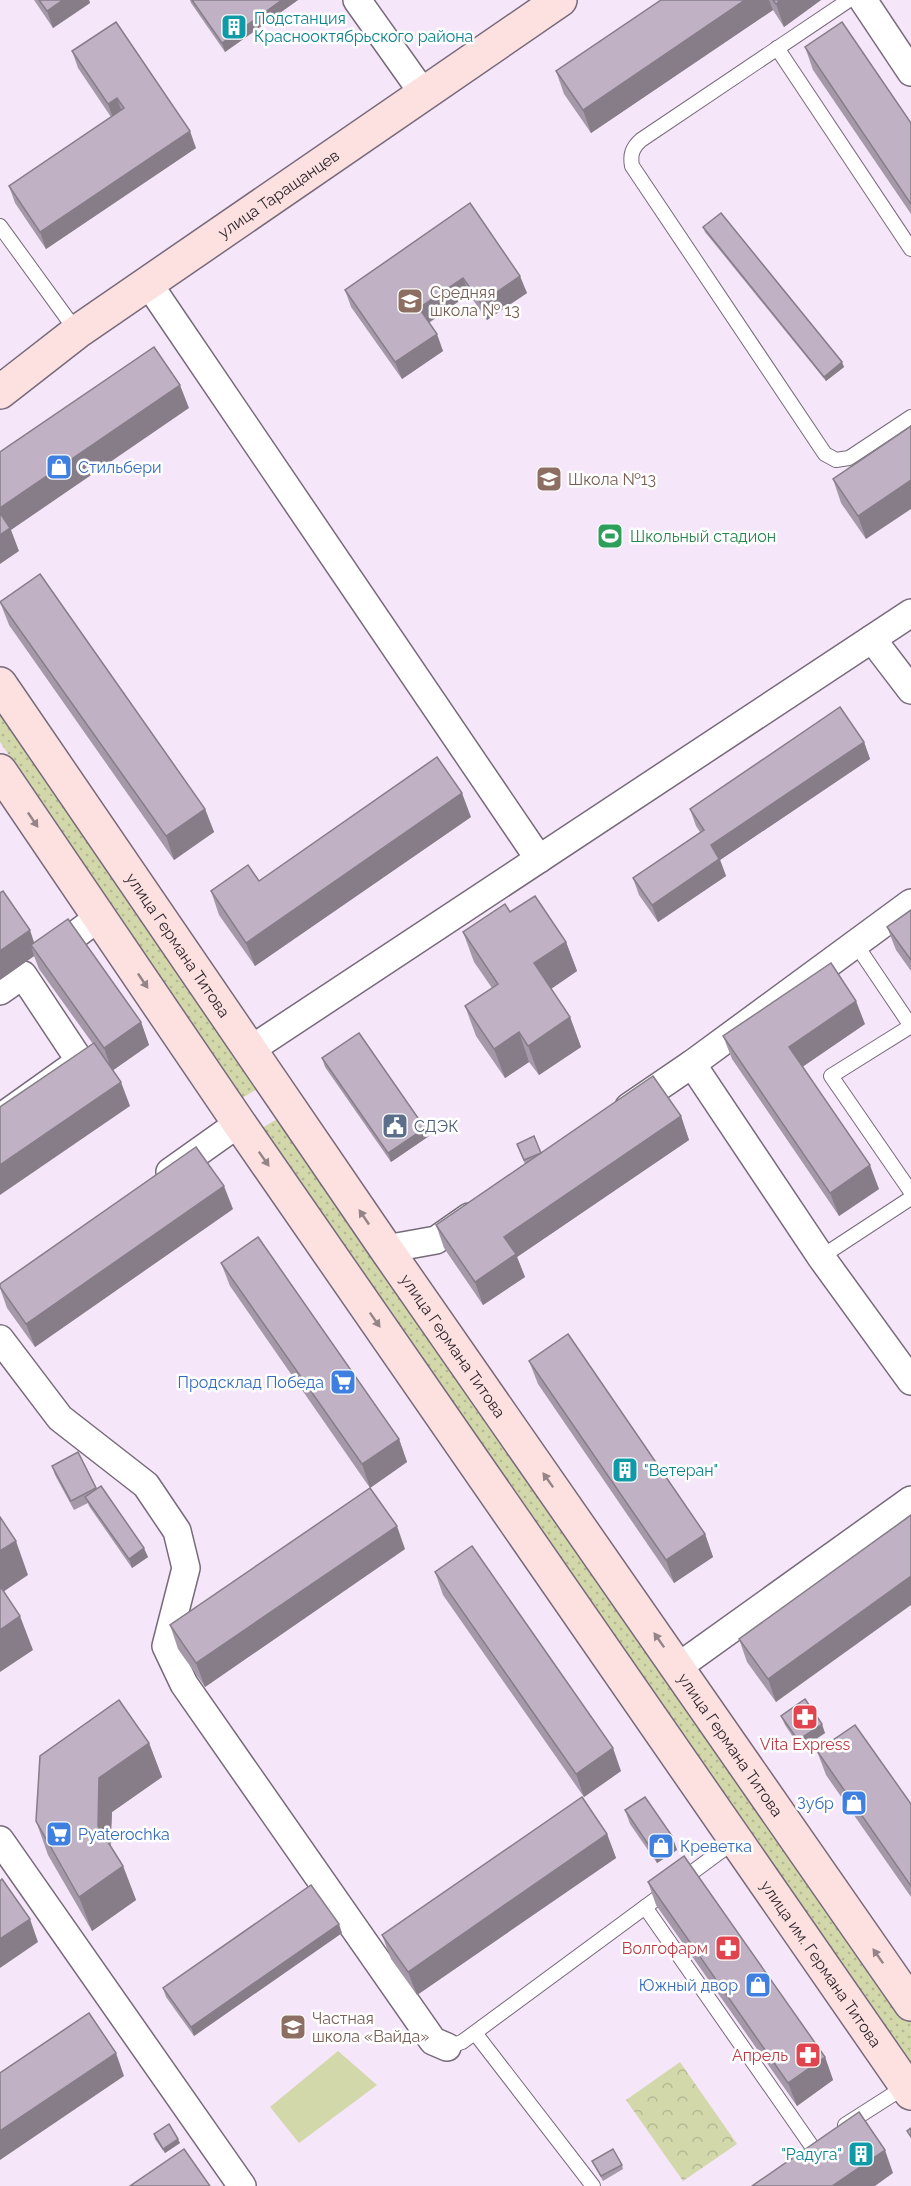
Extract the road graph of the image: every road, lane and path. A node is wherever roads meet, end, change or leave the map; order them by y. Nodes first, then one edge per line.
1 (357, 0) edge
2 (560, 0) edge
3 (849, 0) edge
4 (863, 0) edge
5 (777, 48) junction
6 (911, 72) edge
7 (423, 93) junction
8 (0, 226) edge
9 (911, 249) edge
10 (148, 283) junction
11 (77, 332) junction
12 (0, 392) edge
13 (911, 417) edge
14 (911, 613) edge
15 (872, 639) junction
16 (0, 684) edge
17 (911, 690) edge
18 (0, 771) edge
19 (539, 859) junction
20 (911, 903) edge
21 (99, 917) junction
22 (855, 943) junction
23 (23, 975) junction
24 (0, 991) edge
25 (250, 1050) junction
26 (692, 1064) junction
27 (276, 1088) junction
28 (0, 1118) edge
29 (613, 1118) edge
30 (237, 1120) junction
31 (145, 1190) edge
32 (911, 1192) edge
33 (911, 1198) edge
34 (485, 1206) edge
35 (386, 1249) junction
36 (821, 1257) junction
37 (0, 1339) edge
38 (911, 1382) edge
39 (911, 1500) edge
40 (678, 1667) junction
41 (0, 1840) edge
42 (736, 1840) junction
43 (645, 1907) junction
44 (911, 2004) edge
45 (475, 2033) junction
46 (447, 2047) joint
47 (908, 2090) edge
48 (242, 2186) edge
49 (593, 2186) edge

1 - 7 street
2 - 7 street, улица Таращанцев
3 - 5 lane
4 - 6 street
5 - 9 lane
5 - 13 lane
7 - 10 street, улица Таращанцев
8 - 11 lane
10 - 11 street, улица Таращанцев
10 - 19 street
11 - 12 street, улица Таращанцев
14 - 15 street
15 - 17 street
15 - 19 street
16 - 25 street, улица Германа Титова
18 -> 21 street
19 - 25 street
20 - 22 street
21 - 23 street
21 -> 30 street
22 - 26 street
22 - 32 lane
23 - 24 street
23 - 28 street
25 - 27 street, улица Германа Титова
26 - 29 street
26 - 36 street
27 - 30 street
35 -> 27 street, улица Германа Титова
30 - 31 street
30 -> 42 street
33 - 36 lane
34 - 35 street
40 -> 35 street, улица Германа Титова
36 - 38 street
37 - 46 street
39 - 40 street
44 -> 40 street, улица Германа Титова
41 - 48 street
42 - 43 lane
42 - 47 street, улица им. Германа Титова
43 - 45 lane
43 - 47 lane
45 - 46 lane
45 - 49 lane

